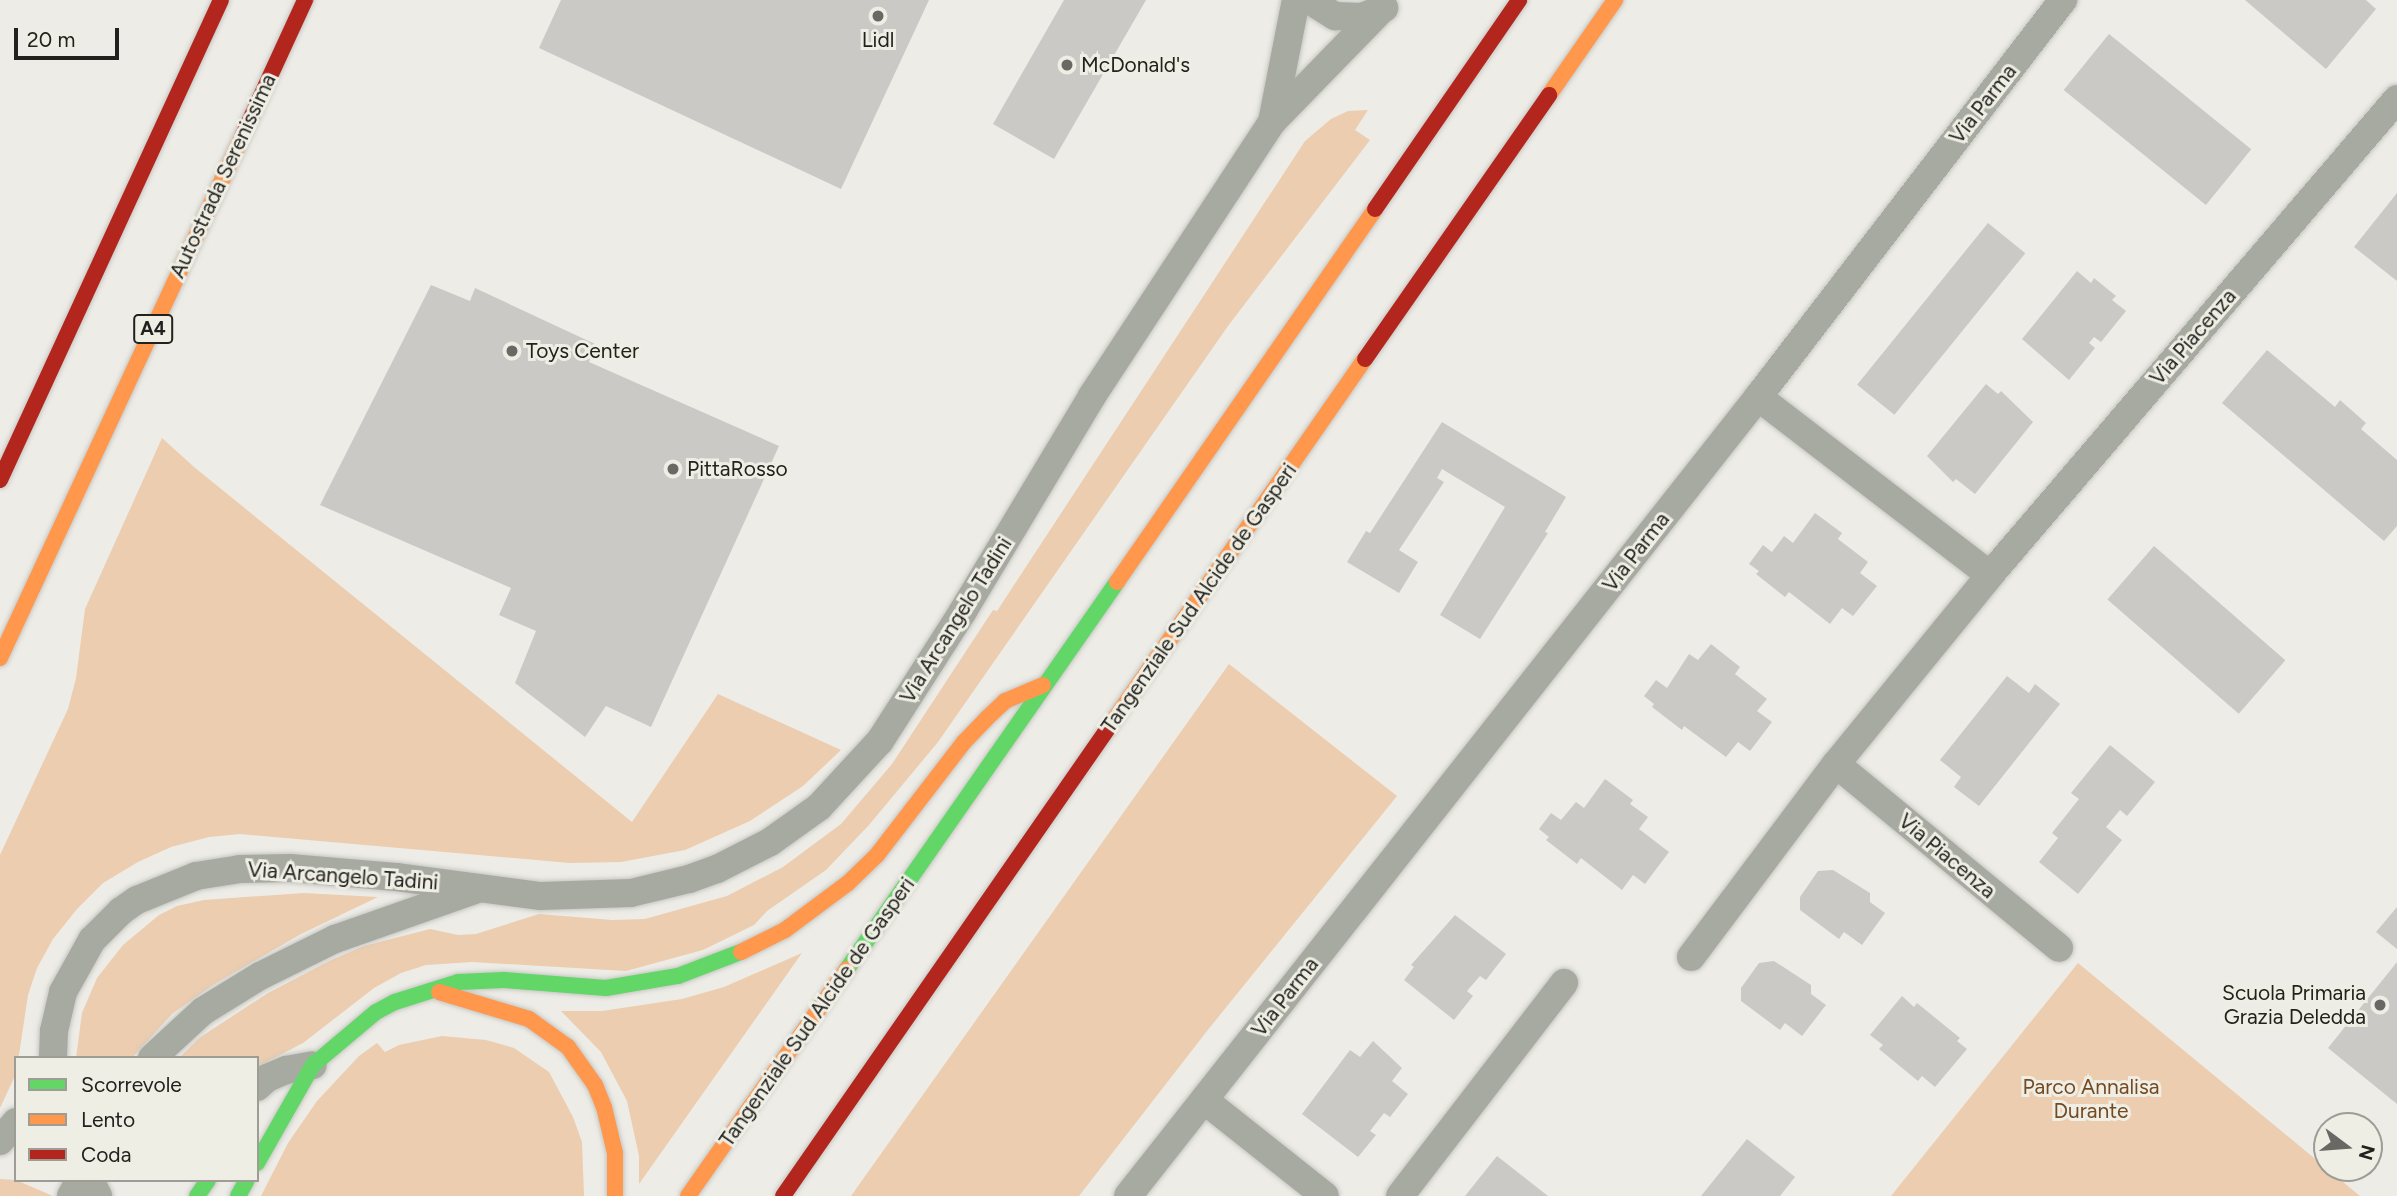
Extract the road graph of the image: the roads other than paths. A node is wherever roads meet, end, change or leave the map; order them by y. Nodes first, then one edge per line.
1 (221, 0) edge
2 (305, 0) edge
3 (1296, 0) edge
4 (1309, 0) edge
5 (1519, 0) edge
6 (1615, 0) edge
7 (2063, 0) edge
8 (1387, 5) edge
9 (2397, 99) edge
10 (1272, 122) junction
11 (1758, 397) junction
12 (0, 480) edge
13 (1990, 575) junction
14 (0, 658) edge
15 (1048, 683) junction
16 (1836, 764) junction
17 (483, 888) junction
18 (2059, 948) dead end
19 (1691, 957) dead end
20 (1564, 983) dead end
21 (437, 991) junction
22 (52, 1055) edge
23 (154, 1056) edge
24 (313, 1065) junction
25 (264, 1095) edge
26 (1204, 1100) junction
27 (14, 1124) edge
28 (0, 1141) edge
29 (259, 1160) edge
30 (615, 1196) edge
31 (688, 1196) edge
32 (783, 1196) edge
33 (1128, 1196) edge
34 (1325, 1196) edge
35 (1400, 1196) edge

1 - 12 main road
2 - 14 main road, Autostrada Serenissima / A4
3 - 10 street, Via Arcangelo Tadini
4 - 8 street, Via Arcangelo Tadini
5 - 15 main road, Tangenziale Sud Alcide de Gasperi
6 - 32 main road, Tangenziale Sud Alcide de Gasperi
7 - 11 street, Via Parma
8 - 10 street, Via Arcangelo Tadini
9 - 13 street, Via Piacenza
10 - 17 street, Via Arcangelo Tadini
11 - 13 street
11 - 26 street, Via Parma
13 - 16 street, Via Piacenza
15 - 21 main road
15 - 31 main road, Tangenziale Sud Alcide de Gasperi
16 - 18 street, Via Piacenza
16 - 19 street, Via Piacenza
17 - 22 street, Via Arcangelo Tadini
17 - 23 street, Via Arcangelo Tadini
20 - 35 street
21 - 24 main road
21 - 30 main road
24 - 25 street
24 - 29 main road
26 - 33 street, Via Parma
26 - 34 street
27 - 28 street

